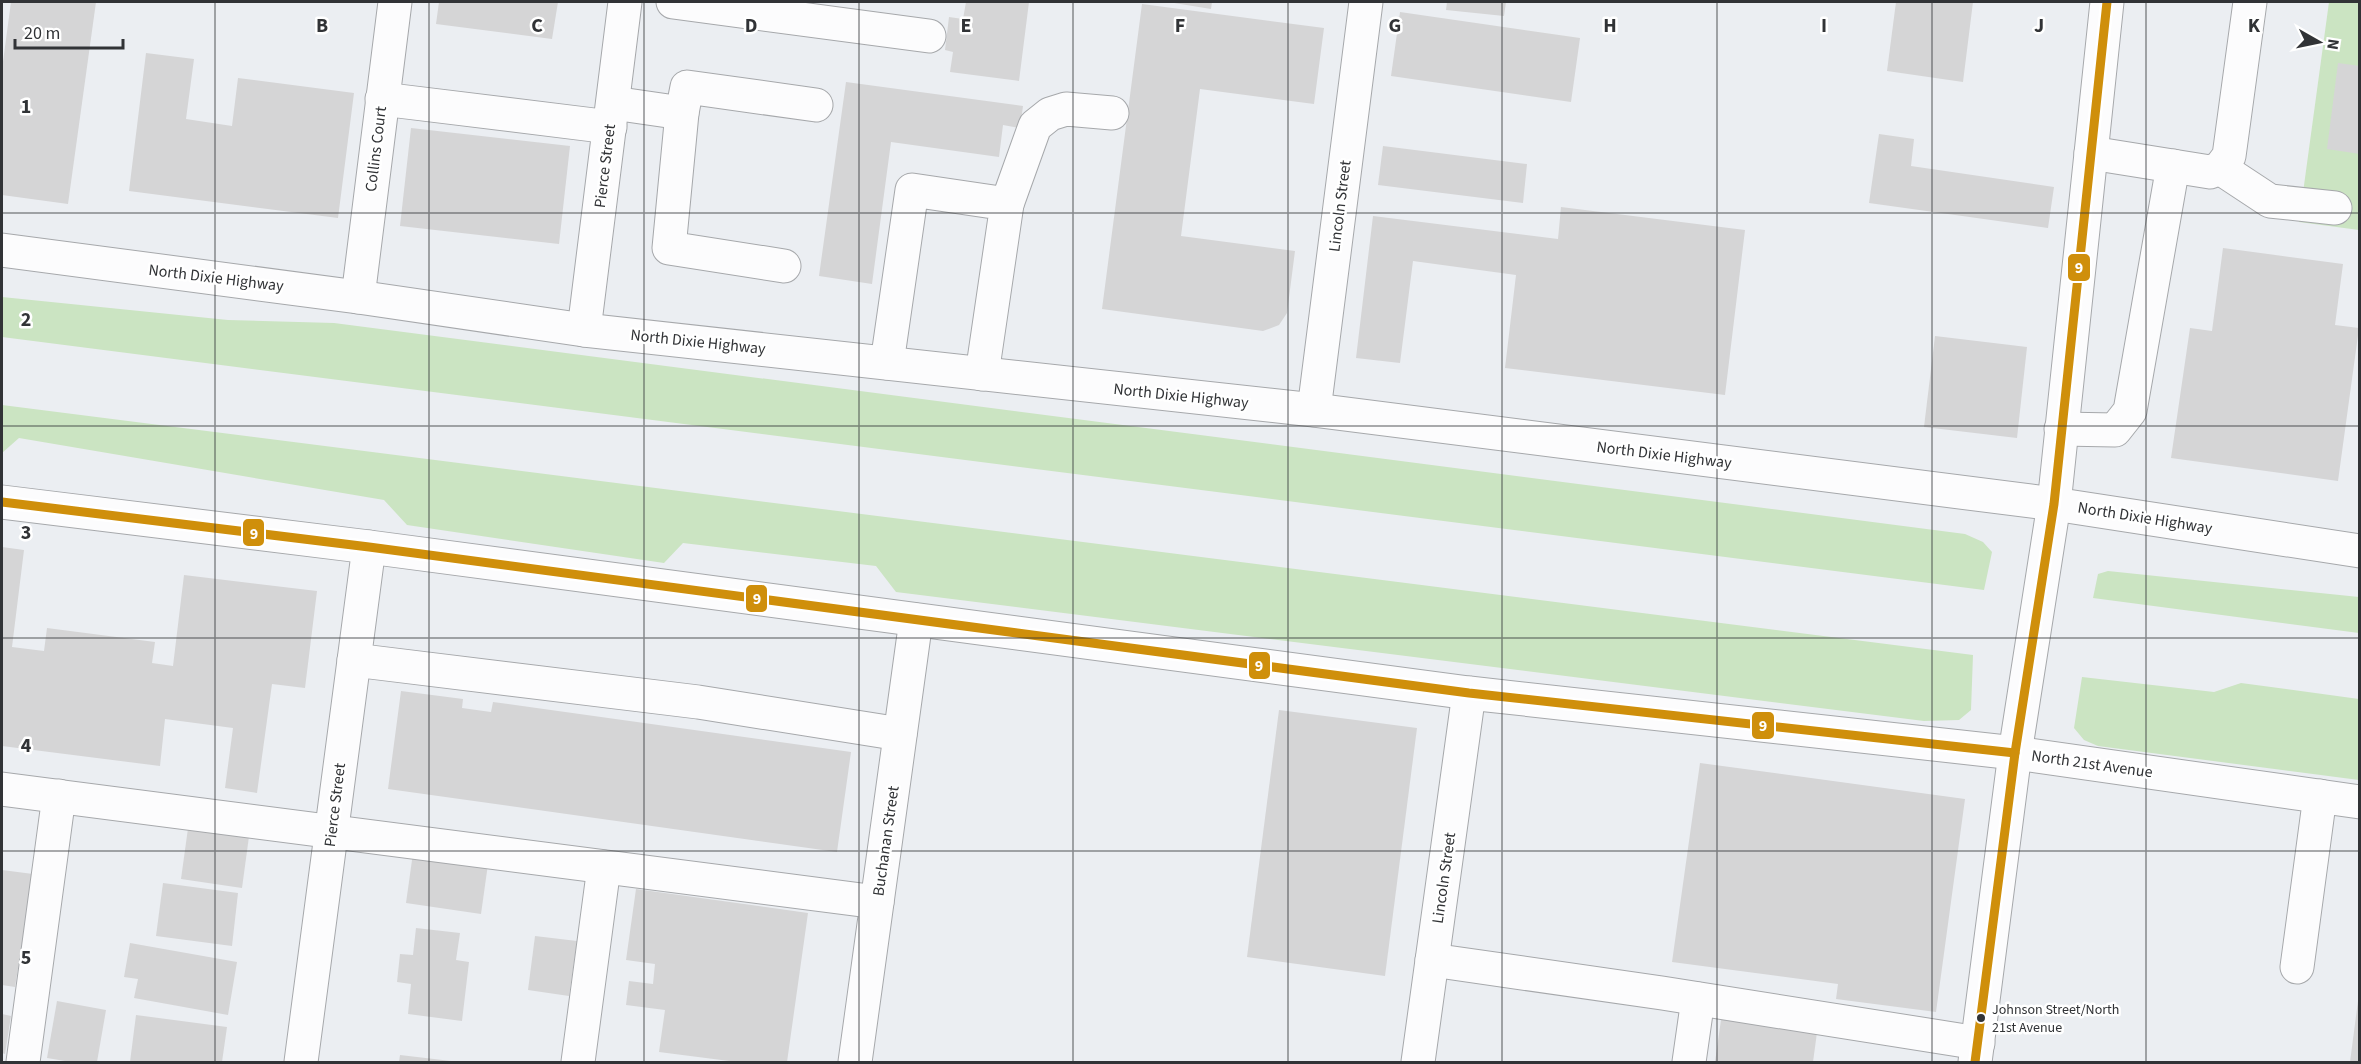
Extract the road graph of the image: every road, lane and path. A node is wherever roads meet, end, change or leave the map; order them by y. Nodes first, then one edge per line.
1 (395, 2) edge
2 (625, 2) edge
3 (674, 2) edge
4 (1366, 2) edge
5 (2107, 2) edge
6 (2250, 2) edge
7 (929, 36) dead end
8 (382, 99) junction
9 (816, 105) dead end
10 (682, 113) junction
11 (1112, 113) dead end
12 (611, 115) junction
13 (2091, 153) junction
14 (2173, 166) junction
15 (2220, 168) junction
16 (1006, 204) junction
17 (2335, 208) dead end
18 (2, 250) edge
19 (784, 266) dead end
20 (358, 297) junction
21 (584, 330) junction
22 (887, 363) junction
23 (982, 374) junction
24 (1314, 410) junction
25 (2061, 429) junction
26 (2, 502) edge
27 (2054, 504) junction
28 (369, 547) junction
29 (2360, 551) edge
30 (916, 620) junction
31 (354, 660) junction
32 (1469, 693) junction
33 (900, 734) junction
34 (2015, 753) junction
35 (2, 789) edge
36 (59, 796) junction
37 (2320, 796) junction
38 (2360, 802) edge
39 (332, 832) junction
40 (603, 867) junction
41 (877, 902) junction
42 (1432, 960) junction
43 (2297, 967) dead end
44 (1698, 999) junction
45 (1976, 1053) edge
46 (23, 1062) edge
47 (302, 1062) edge
48 (578, 1062) edge
49 (855, 1062) edge
50 (1418, 1062) edge
51 (1689, 1062) edge

1 - 8 main road, Collins Court
2 - 12 main road, Pierce Street
3 - 7 main road
4 - 24 main road, Lincoln Street
5 - 13 main road
6 - 15 main road
8 - 12 main road
8 - 20 main road, Collins Court
9 - 10 main road
10 - 12 main road
10 - 19 main road
11 - 16 main road
12 - 21 main road, Pierce Street
13 - 14 main road
13 - 25 main road
14 - 15 main road
14 - 25 main road
15 - 17 main road
16 - 22 main road
16 - 23 main road
18 - 20 main road, North Dixie Highway
20 - 21 main road, North Dixie Highway
21 - 22 main road, North Dixie Highway
22 - 23 main road, North Dixie Highway
23 - 24 main road, North Dixie Highway
24 - 27 main road, North Dixie Highway
25 - 27 main road
26 - 28 main road, North 21st Avenue
27 - 29 main road, North Dixie Highway
27 - 34 main road
28 - 30 main road, North 21st Avenue
28 - 31 main road, Pierce Street
30 - 32 main road, North 21st Avenue
30 - 33 main road, Buchanan Street
31 - 33 main road
31 - 39 main road, Pierce Street
32 - 34 main road, North 21st Avenue
32 - 42 main road, Lincoln Street
33 - 41 main road, Buchanan Street
34 - 37 main road, North 21st Avenue
34 - 45 main road
35 - 36 main road
36 - 39 main road
36 - 46 main road
37 - 38 main road, North 21st Avenue
37 - 43 main road
39 - 40 main road
39 - 47 main road, Pierce Street
40 - 41 main road
40 - 48 main road
41 - 49 main road, Buchanan Street
42 - 44 main road
42 - 50 main road, Lincoln Street
44 - 45 main road
44 - 51 main road

